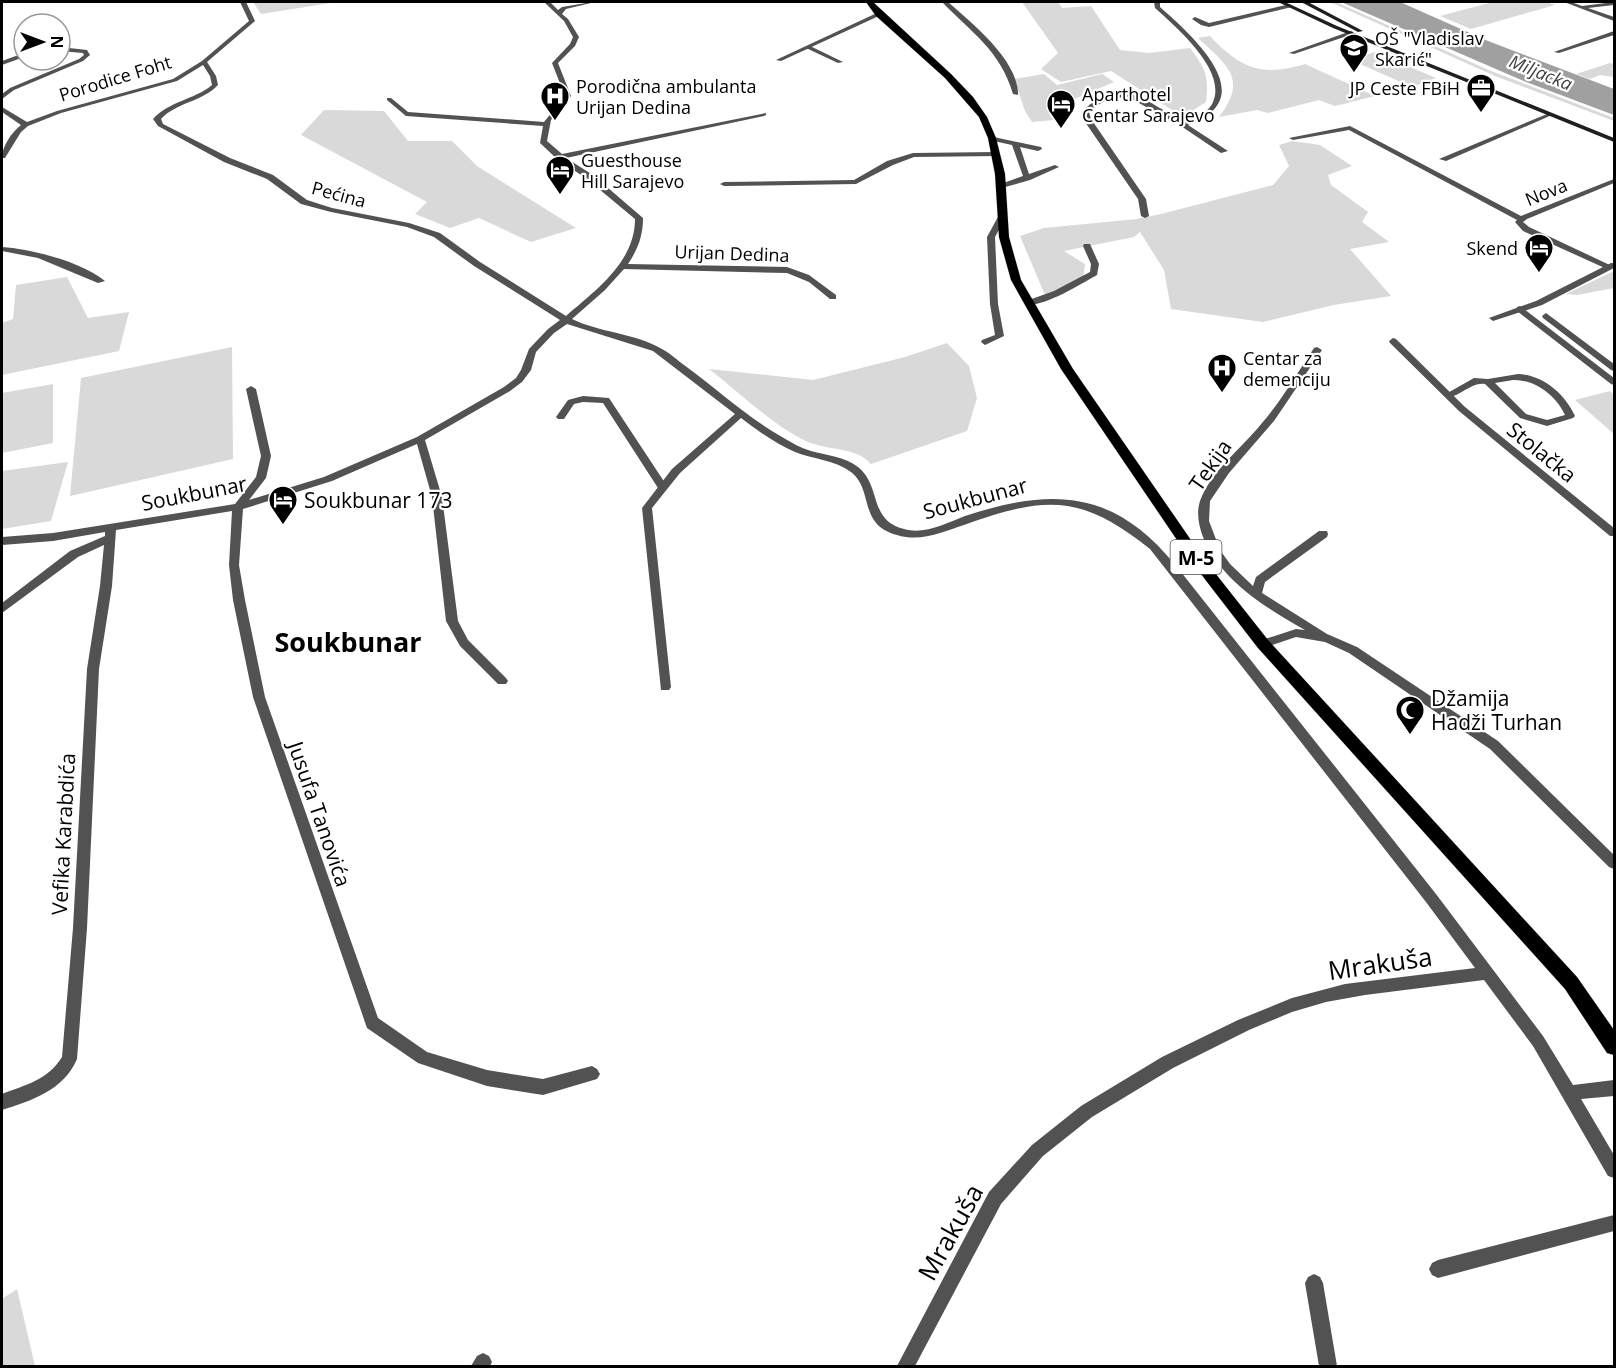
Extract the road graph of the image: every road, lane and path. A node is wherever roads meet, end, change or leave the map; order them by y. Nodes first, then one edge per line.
1 (243, 2) edge
2 (547, 2) edge
3 (589, 2) edge
4 (869, 2) edge
5 (945, 2) edge
6 (1157, 2) edge
7 (1281, 2) edge
8 (1304, 2) edge
9 (1567, 2) edge
10 (1614, 3) edge
11 (1290, 6) junction
12 (1581, 7) junction
13 (558, 14) junction
14 (879, 14) junction
15 (1195, 19) dead end
16 (1614, 19) edge
17 (1351, 33) junction
18 (1614, 33) edge
19 (1379, 43) junction
20 (808, 47) junction
21 (72, 49) edge
22 (1557, 52) dead end
23 (1292, 53) dead end
24 (779, 60) dead end
25 (204, 62) junction
26 (840, 62) dead end
27 (72, 64) edge
28 (52, 72) edge
29 (1016, 94) dead end
30 (2, 97) edge
31 (389, 99) dead end
32 (2, 109) edge
33 (764, 114) dead end
34 (1549, 114) junction
35 (546, 124) junction
36 (26, 125) junction
37 (1183, 125) junction
38 (992, 138) junction
39 (1293, 138) dead end
40 (1614, 140) edge
41 (1015, 144) junction
42 (1038, 149) dead end
43 (1224, 151) dead end
44 (996, 154) junction
45 (2, 156) edge
46 (560, 157) junction
47 (1443, 159) dead end
48 (1055, 167) dead end
49 (1027, 178) junction
50 (1614, 182) edge
51 (724, 184) dead end
52 (1001, 187) junction
53 (1145, 216) dead end
54 (1002, 217) junction
55 (1521, 219) junction
56 (1087, 246) dead end
57 (2, 249) edge
58 (623, 266) junction
59 (1612, 266) edge
60 (101, 280) dead end
61 (832, 297) dead end
62 (1029, 303) junction
63 (1520, 309) junction
64 (1546, 316) dead end
65 (1493, 318) dead end
66 (566, 320) junction
67 (1393, 341) dead end
68 (985, 342) dead end
69 (1317, 350) dead end
70 (1614, 368) edge
71 (1488, 382) junction
72 (1614, 382) edge
73 (251, 389) dead end
74 (1449, 395) junction
75 (741, 413) junction
76 (561, 417) dead end
77 (420, 439) junction
78 (662, 486) junction
79 (238, 507) junction
80 (1614, 533) edge
81 (110, 534) junction
82 (1323, 534) dead end
83 (2, 542) edge
84 (1199, 562) junction
85 (1173, 571) junction
86 (1256, 595) junction
87 (2, 609) edge
88 (1327, 638) junction
89 (1263, 644) junction
90 (502, 681) dead end
91 (665, 687) dead end
92 (1614, 863) edge
93 (1487, 973) junction
94 (1614, 1046) edge
95 (592, 1074) dead end
96 (1614, 1088) edge
97 (1570, 1093) junction
98 (2, 1102) edge
99 (1614, 1170) edge
100 (1614, 1223) edge
101 (1438, 1269) dead end
102 (1314, 1283) dead end
103 (906, 1366) edge
104 (1328, 1366) edge

1 - 25 street, Porodice Foht
2 - 13 street
3 - 13 street
4 - 14 main road, M-5
5 - 29 street
6 - 37 street
7 - 11 main road
8 - 19 main road
9 - 12 street
10 - 12 street
11 - 15 street
11 - 17 main road
12 - 16 street
13 - 35 street
14 - 20 street
14 - 38 main road, M-5
17 - 19 main road
17 - 23 street
18 - 22 street
19 - 34 main road
20 - 24 street
20 - 26 street
21 - 27 street
25 - 36 street, Porodice Foht
25 - 66 street, Pećina
28 - 30 street
31 - 35 street
32 - 36 street
33 - 46 street
34 - 40 main road
34 - 47 street
35 - 46 street
36 - 45 street, Porodice Foht
37 - 43 street
37 - 53 street
38 - 41 street
38 - 44 main road, M-5
39 - 55 street
41 - 42 street
41 - 49 street
44 - 51 street
44 - 52 main road, M-5
46 - 58 street
48 - 49 street
49 - 52 street
50 - 55 street, Nova
52 - 54 main road, M-5
54 - 62 main road, M-5
54 - 68 street
55 - 59 street, Nova
56 - 62 street
57 - 60 street
58 - 61 street, Urijan Dedina
58 - 66 street
59 - 63 street
62 - 84 main road, M-5
63 - 65 street
63 - 72 street
64 - 70 street
66 - 75 street, Soukbunar
66 - 77 street, Soukbunar
67 - 74 street, Stolačka
69 - 86 street, Tekija
71 - 71 street, Stolačka
71 - 74 street, Stolačka
73 - 79 street
74 - 80 street, Stolačka
75 - 78 street
75 - 85 street, Soukbunar
76 - 78 street
77 - 79 street, Soukbunar
77 - 90 street
78 - 91 street
79 - 81 street, Soukbunar
79 - 95 street, Jusufa Tanovića
81 - 83 street, Soukbunar
81 - 87 street
81 - 98 street, Vefika Karabdića
82 - 86 street
84 - 85 street
84 - 89 main road, M-5
85 - 93 street, Mrakuša
86 - 88 street, Tekija
88 - 89 street
88 - 92 street
89 - 94 main road, M-5
93 - 97 street
93 - 103 street, Mrakuša
96 - 97 street
97 - 99 street
100 - 101 street
102 - 104 street

